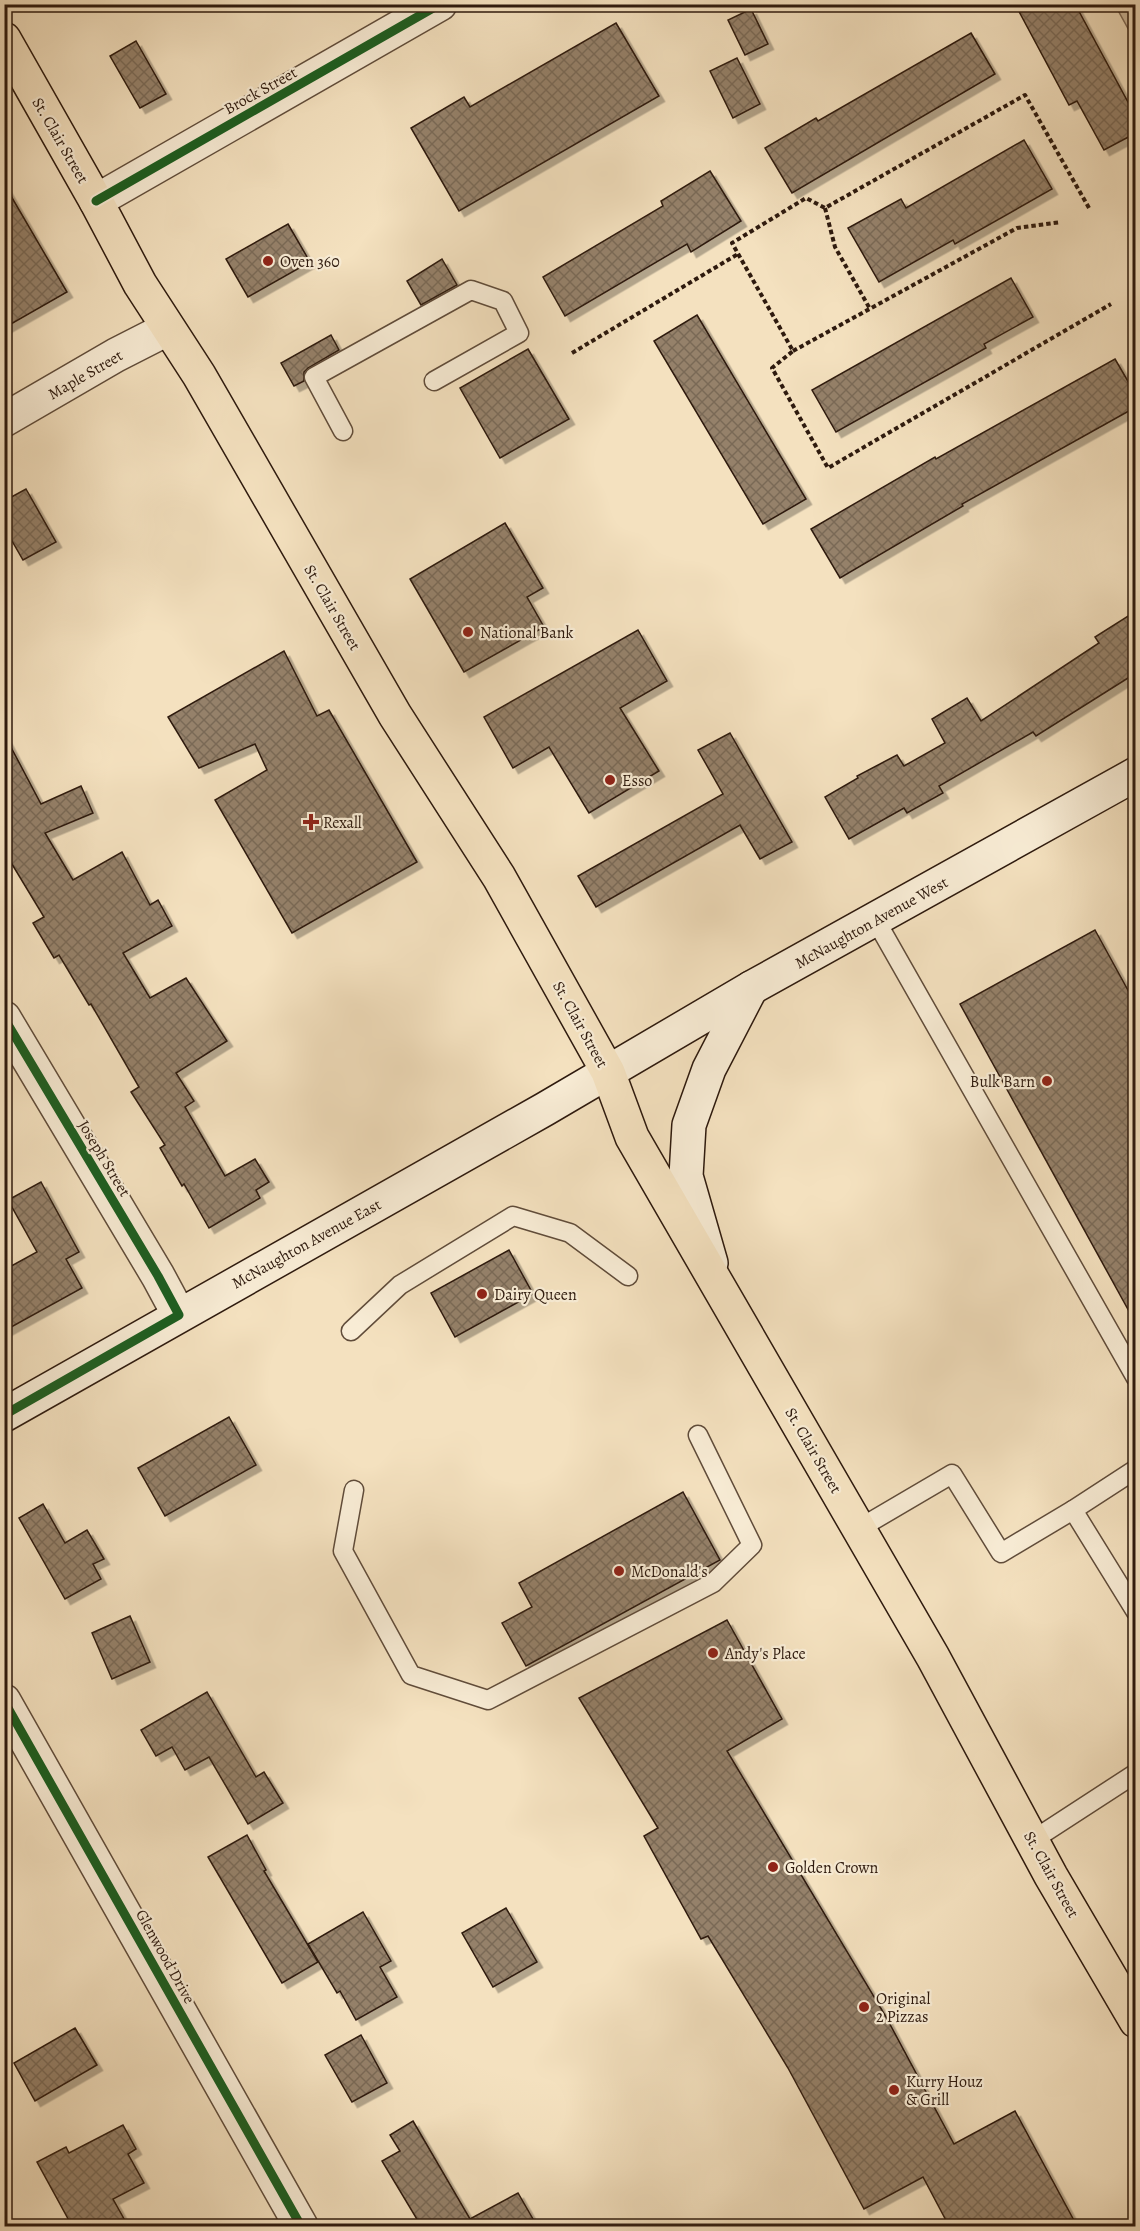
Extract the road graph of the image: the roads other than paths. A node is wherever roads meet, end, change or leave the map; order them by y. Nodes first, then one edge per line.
1 (440, 4) edge
2 (4, 39) edge
3 (96, 201) junction
4 (167, 329) junction
5 (434, 381) dead end
6 (4, 420) edge
7 (343, 431) dead end
8 (1136, 774) edge
9 (875, 919) junction
10 (751, 988) junction
11 (4, 1018) edge
12 (608, 1072) junction
13 (628, 1276) dead end
14 (716, 1280) junction
15 (178, 1315) junction
16 (351, 1330) dead end
17 (1136, 1378) edge
18 (4, 1415) edge
19 (698, 1435) dead end
20 (1136, 1469) edge
21 (354, 1490) dead end
22 (1073, 1510) junction
23 (860, 1528) junction
24 (1136, 1612) edge
25 (4, 1701) edge
26 (1136, 1773) edge
27 (1033, 1840) junction
28 (1136, 2021) edge
29 (301, 2226) edge

1 - 3 main road, Brock Street
2 - 3 main road, St. Clair Street
3 - 4 main road, St. Clair Street
4 - 6 main road, Maple Street
4 - 12 main road, St. Clair Street
5 - 7 lane
8 - 9 main road, McNaughton Avenue West
9 - 10 main road, McNaughton Avenue West
9 - 17 lane
10 - 12 main road, McNaughton Avenue West
10 - 14 main road
11 - 15 main road, Joseph Street
12 - 14 main road, St. Clair Street
12 - 15 main road, McNaughton Avenue East
13 - 16 lane
14 - 23 main road, St. Clair Street
15 - 18 main road, McNaughton Avenue East
19 - 21 lane
20 - 22 lane
22 - 23 lane
22 - 24 lane
23 - 27 main road, St. Clair Street
25 - 29 main road, Glenwood Drive
26 - 27 lane
27 - 28 main road, St. Clair Street

